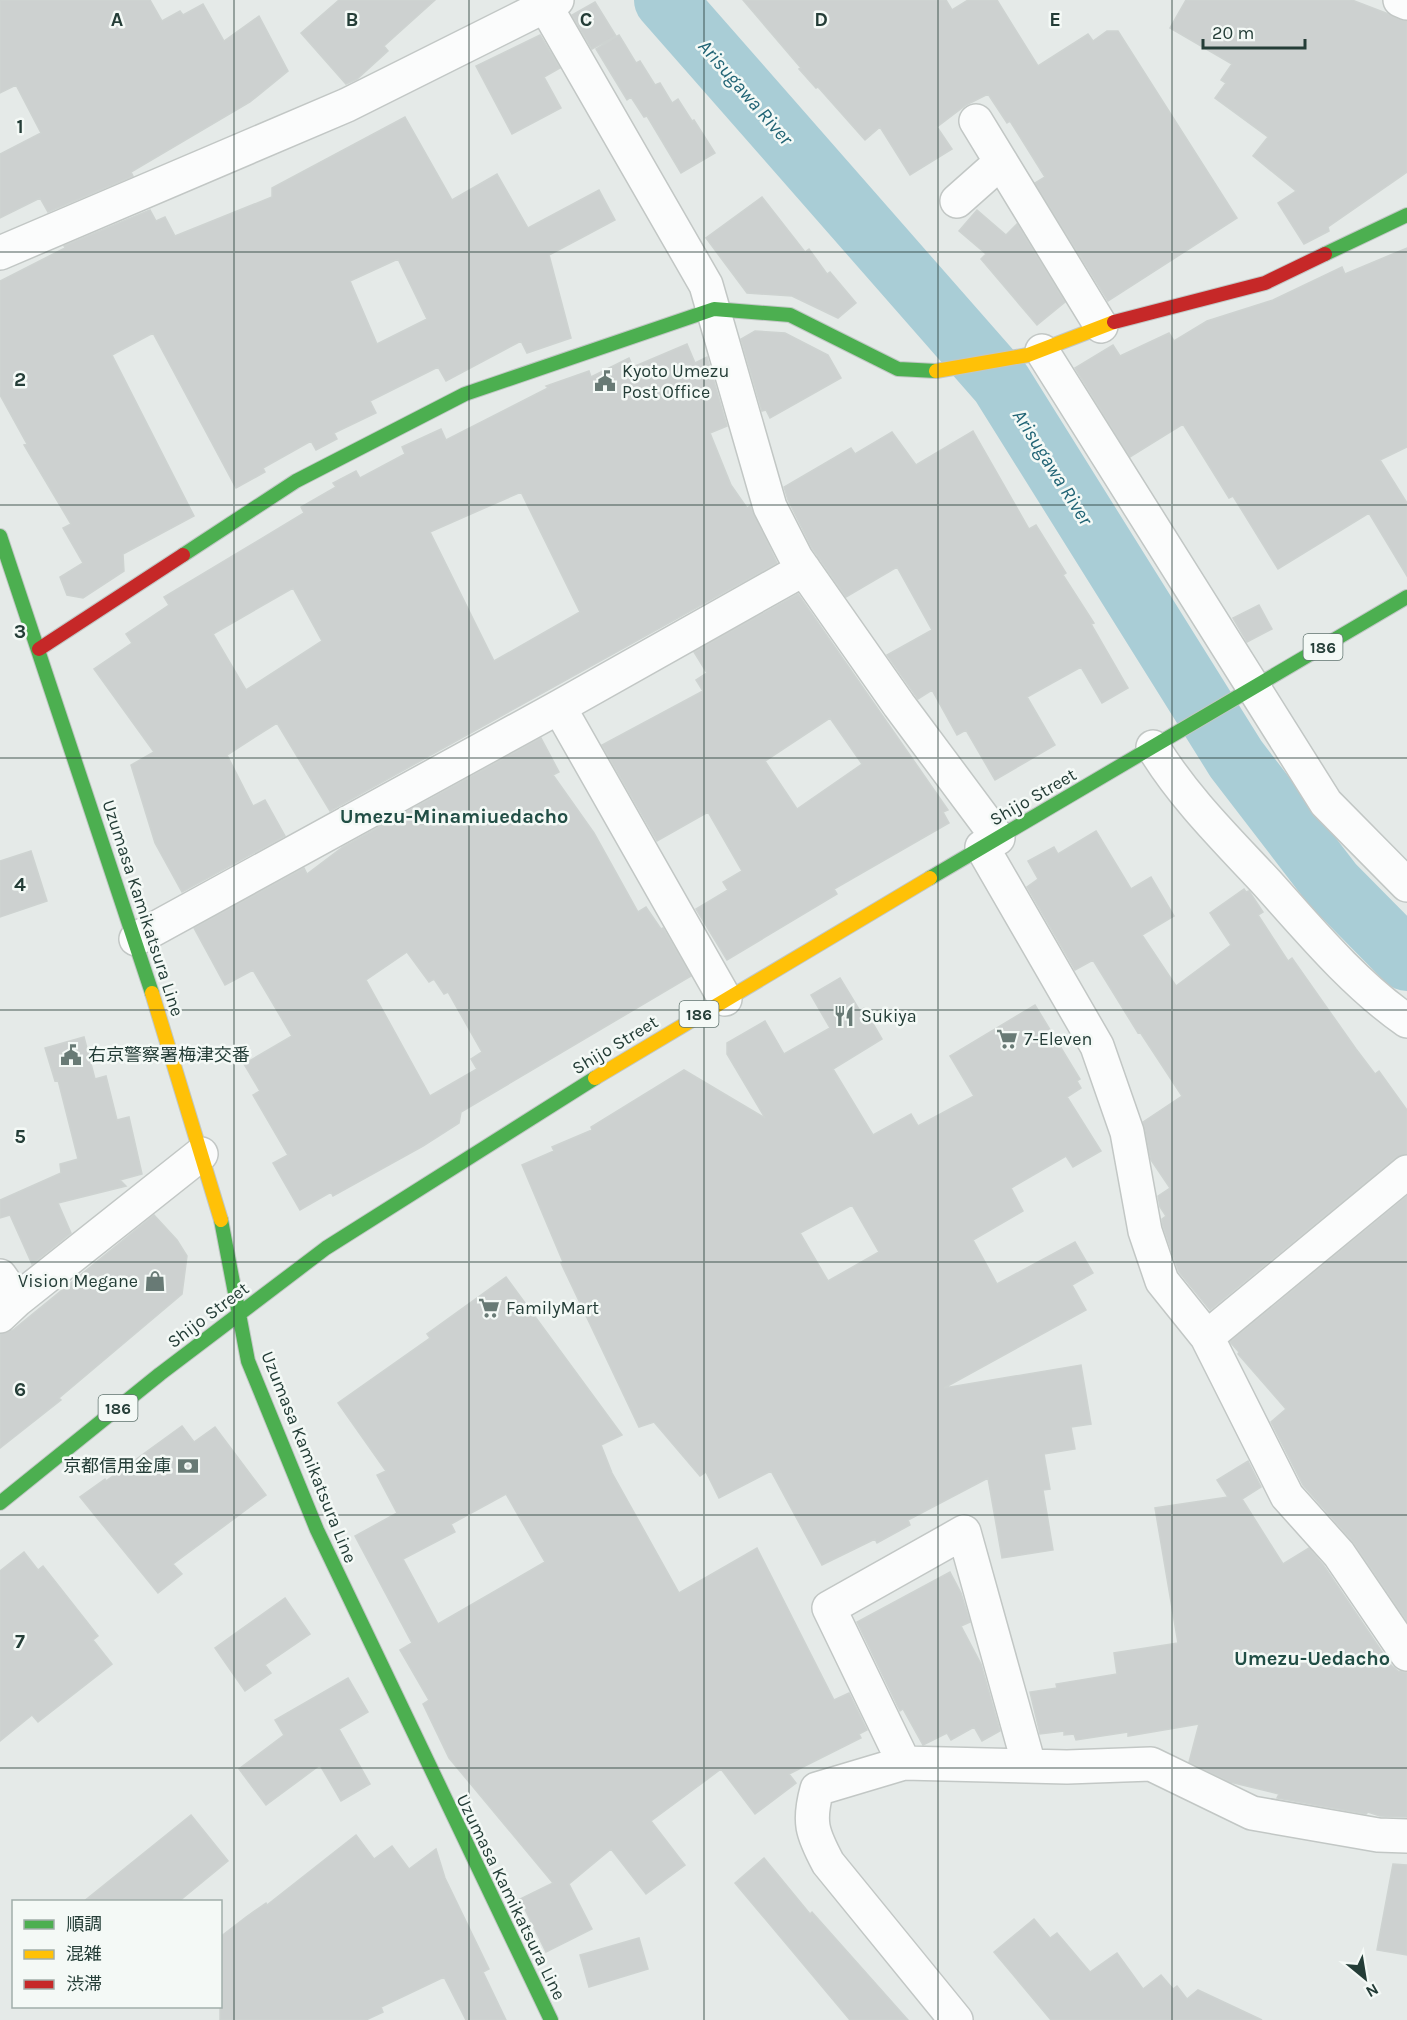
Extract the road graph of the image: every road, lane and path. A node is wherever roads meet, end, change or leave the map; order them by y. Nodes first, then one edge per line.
1 (1400, 0) edge
2 (548, 2) edge
3 (1407, 3) edge
4 (976, 121) dead end
5 (1001, 162) junction
6 (957, 201) dead end
7 (1407, 215) edge
8 (0, 253) edge
9 (714, 309) junction
10 (1101, 326) junction
11 (1035, 353) junction
12 (0, 536) edge
13 (804, 569) junction
14 (1407, 597) edge
15 (39, 649) junction
16 (1246, 692) junction
17 (559, 707) junction
18 (1163, 741) junction
19 (990, 843) junction
20 (1407, 885) edge
21 (136, 939) junction
22 (725, 999) junction
23 (1407, 1021) edge
24 (201, 1154) junction
25 (1407, 1172) edge
26 (6, 1297) edge
27 (238, 1315) junction
28 (1207, 1337) junction
29 (0, 1503) edge
30 (1407, 1654) edge
31 (904, 1763) junction
32 (1029, 1766) junction
33 (1407, 1836) edge
34 (551, 2020) edge
35 (957, 2020) edge

1 - 3 street
2 - 8 street
2 - 9 street
4 - 5 street
5 - 6 street
5 - 10 street
7 - 10 main road
9 - 11 main road
9 - 13 street
9 - 15 main road
10 - 11 main road
11 - 16 street
12 - 15 main road, Uzumasa Kamikatsura Line
13 - 17 street
13 - 19 street
14 - 16 main road, Shijo Street / 186
15 - 21 main road, Uzumasa Kamikatsura Line
16 - 18 main road, Shijo Street / 186
16 - 20 street
17 - 21 street
17 - 22 street
18 - 19 main road, Shijo Street / 186
18 - 23 street
19 - 22 main road, Shijo Street / 186
19 - 28 street
21 - 24 main road, Uzumasa Kamikatsura Line
22 - 27 main road, Shijo Street / 186
24 - 26 street
24 - 27 main road, Uzumasa Kamikatsura Line
25 - 28 street
27 - 29 main road, Shijo Street / 186
27 - 34 main road, Uzumasa Kamikatsura Line
28 - 30 street
31 - 32 street
31 - 32 street
31 - 35 street
32 - 33 street

